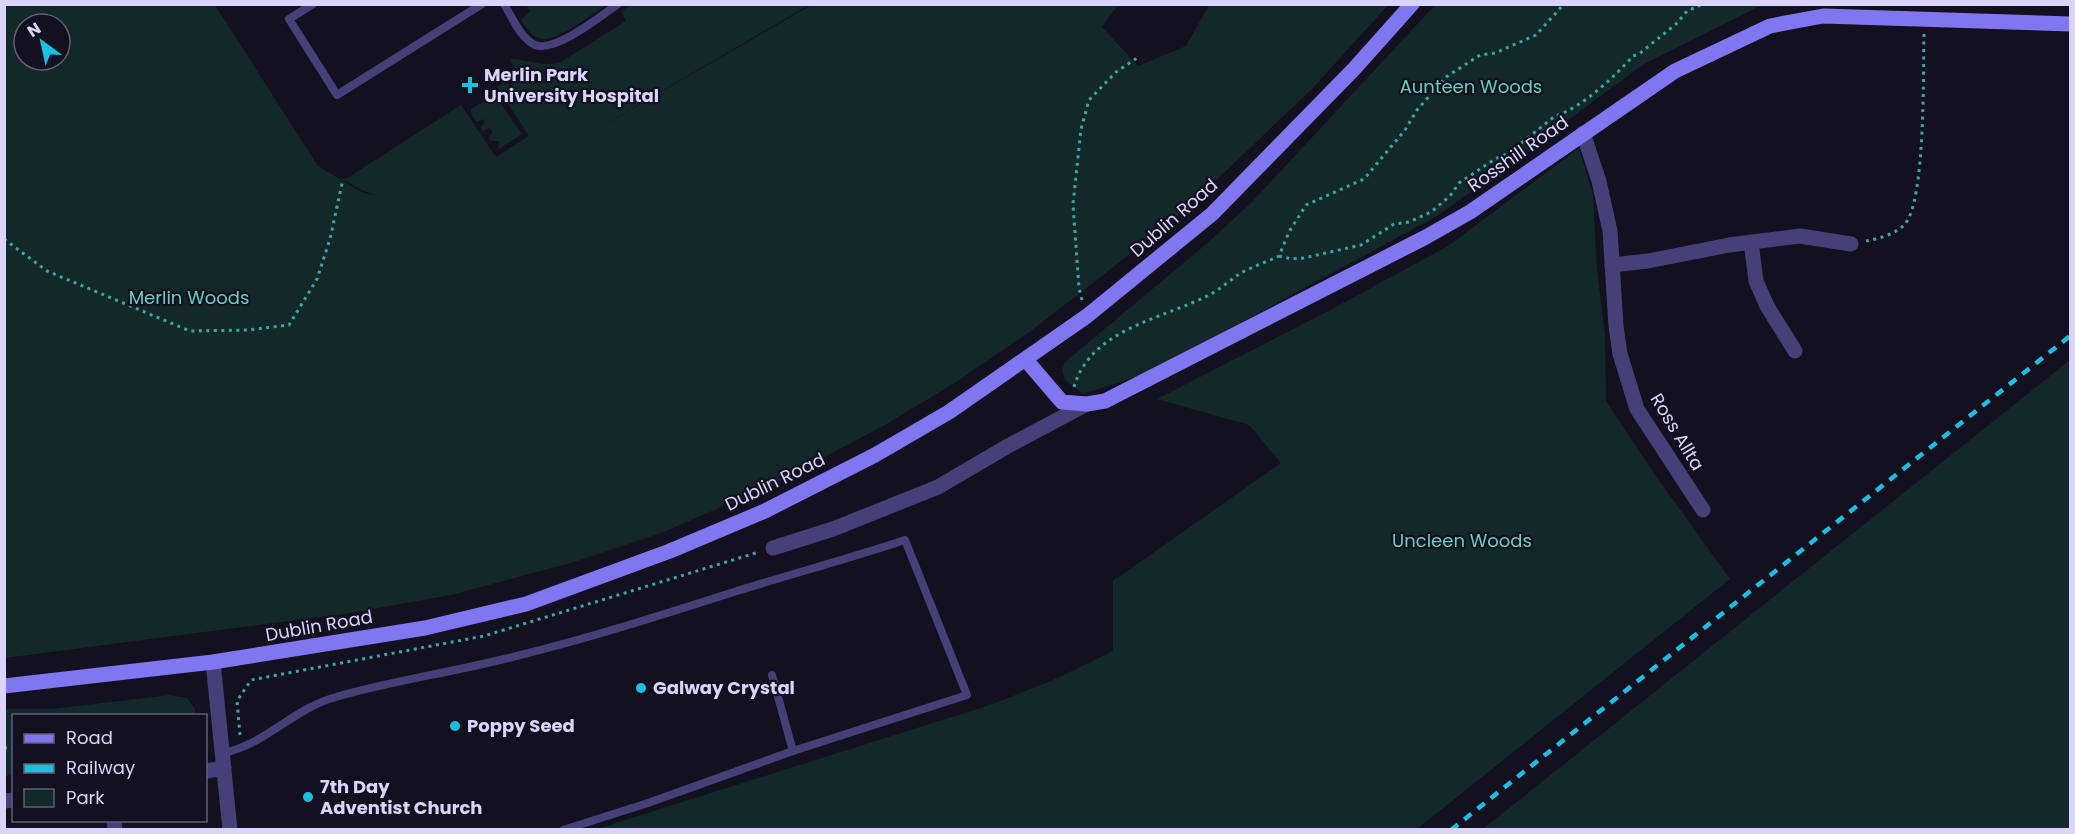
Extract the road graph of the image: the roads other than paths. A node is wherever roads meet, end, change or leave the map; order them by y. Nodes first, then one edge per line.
1 (313, 4) edge
2 (482, 4) edge
3 (504, 4) edge
4 (618, 4) edge
5 (1412, 4) edge
6 (2070, 24) edge
7 (1583, 133) junction
8 (1751, 242) junction
9 (1851, 244) road end
10 (1612, 265) junction
11 (1795, 351) dead end
12 (1026, 360) junction
13 (1087, 404) junction
14 (1703, 510) dead end
15 (773, 548) road end
16 (213, 662) junction
17 (772, 675) dead end
18 (4, 686) edge
19 (793, 751) junction
20 (223, 760) junction
21 (207, 770) edge
22 (230, 830) edge
23 (563, 830) edge

1 - 2 lane
3 - 4 lane
5 - 12 main road, Dublin Road
6 - 7 main road, Rosshill Road
7 - 10 street, Ross Allta
7 - 13 main road, Rosshill Road
8 - 9 street
8 - 10 street
8 - 11 street
10 - 14 street, Ross Allta
12 - 13 main road, Rosshill Road
12 - 16 main road, Dublin Road
13 - 15 street
16 - 18 main road, Dublin Road
16 - 20 street
17 - 19 lane
19 - 20 lane
19 - 23 lane
20 - 21 street
20 - 22 street

